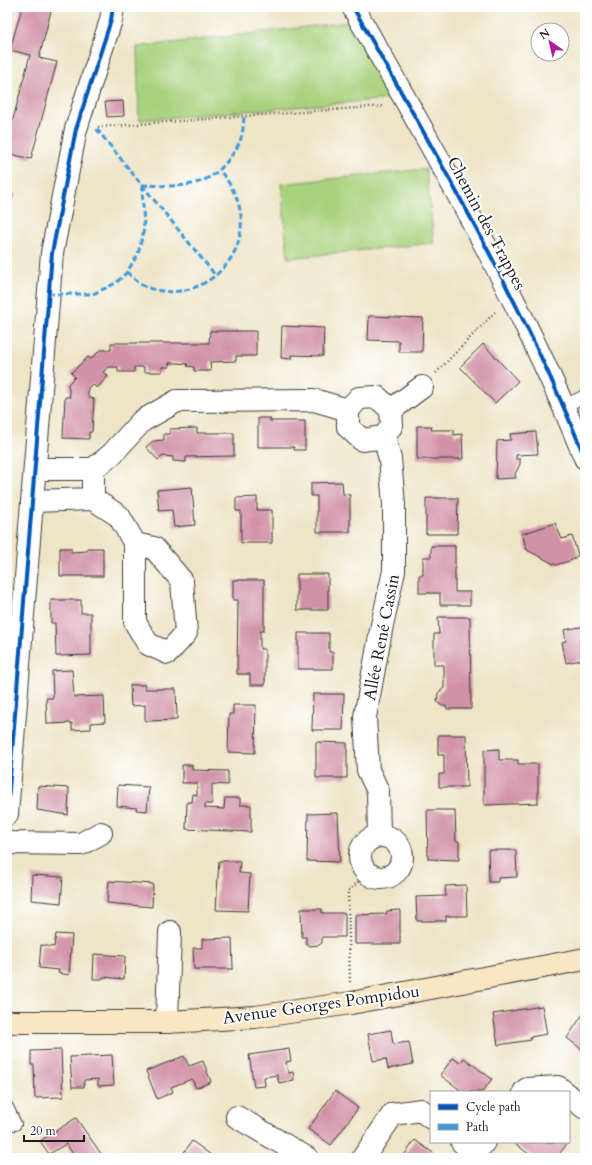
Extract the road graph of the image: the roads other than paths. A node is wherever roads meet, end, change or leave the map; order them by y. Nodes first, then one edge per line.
1 (113, 7) edge
2 (353, 7) edge
3 (422, 387) road end
4 (585, 396) edge
5 (564, 406) junction
6 (348, 410) junction
7 (392, 410) junction
8 (384, 437) junction
9 (585, 458) edge
10 (35, 469) junction
11 (93, 469) junction
12 (92, 499) junction
13 (32, 501) junction
14 (136, 544) dead end
15 (14, 620) edge
16 (7, 814) edge
17 (101, 833) dead end
18 (379, 836) junction
19 (7, 843) edge
20 (170, 932) dead end
21 (585, 959) edge
22 (7, 1022) edge
23 (167, 1022) junction
24 (525, 1091) edge
25 (562, 1091) edge
26 (570, 1097) edge
27 (7, 1107) edge
28 (585, 1108) edge
29 (238, 1116) dead end
30 (430, 1117) edge
31 (15, 1124) dead end
32 (463, 1143) edge
33 (483, 1143) edge
34 (307, 1158) edge
35 (364, 1158) edge

1 - 10 street
2 - 5 street, Chemin des Trappes
3 - 7 street
4 - 5 lane
5 - 9 street, Chemin des Trappes
6 - 7 street
6 - 8 street
6 - 11 street
7 - 8 street
8 - 18 street, Allée René Cassin
10 - 11 street
10 - 13 street
11 - 12 street
12 - 13 street
12 - 14 street
13 - 15 street
15 - 16 street
17 - 19 street
18 - 18 street
20 - 23 street
21 - 23 main road, Avenue Georges Pompidou
22 - 23 main road, Avenue Georges Pompidou
24 - 25 street
26 - 28 street
27 - 31 lane
29 - 34 street
30 - 35 street
32 - 33 street

